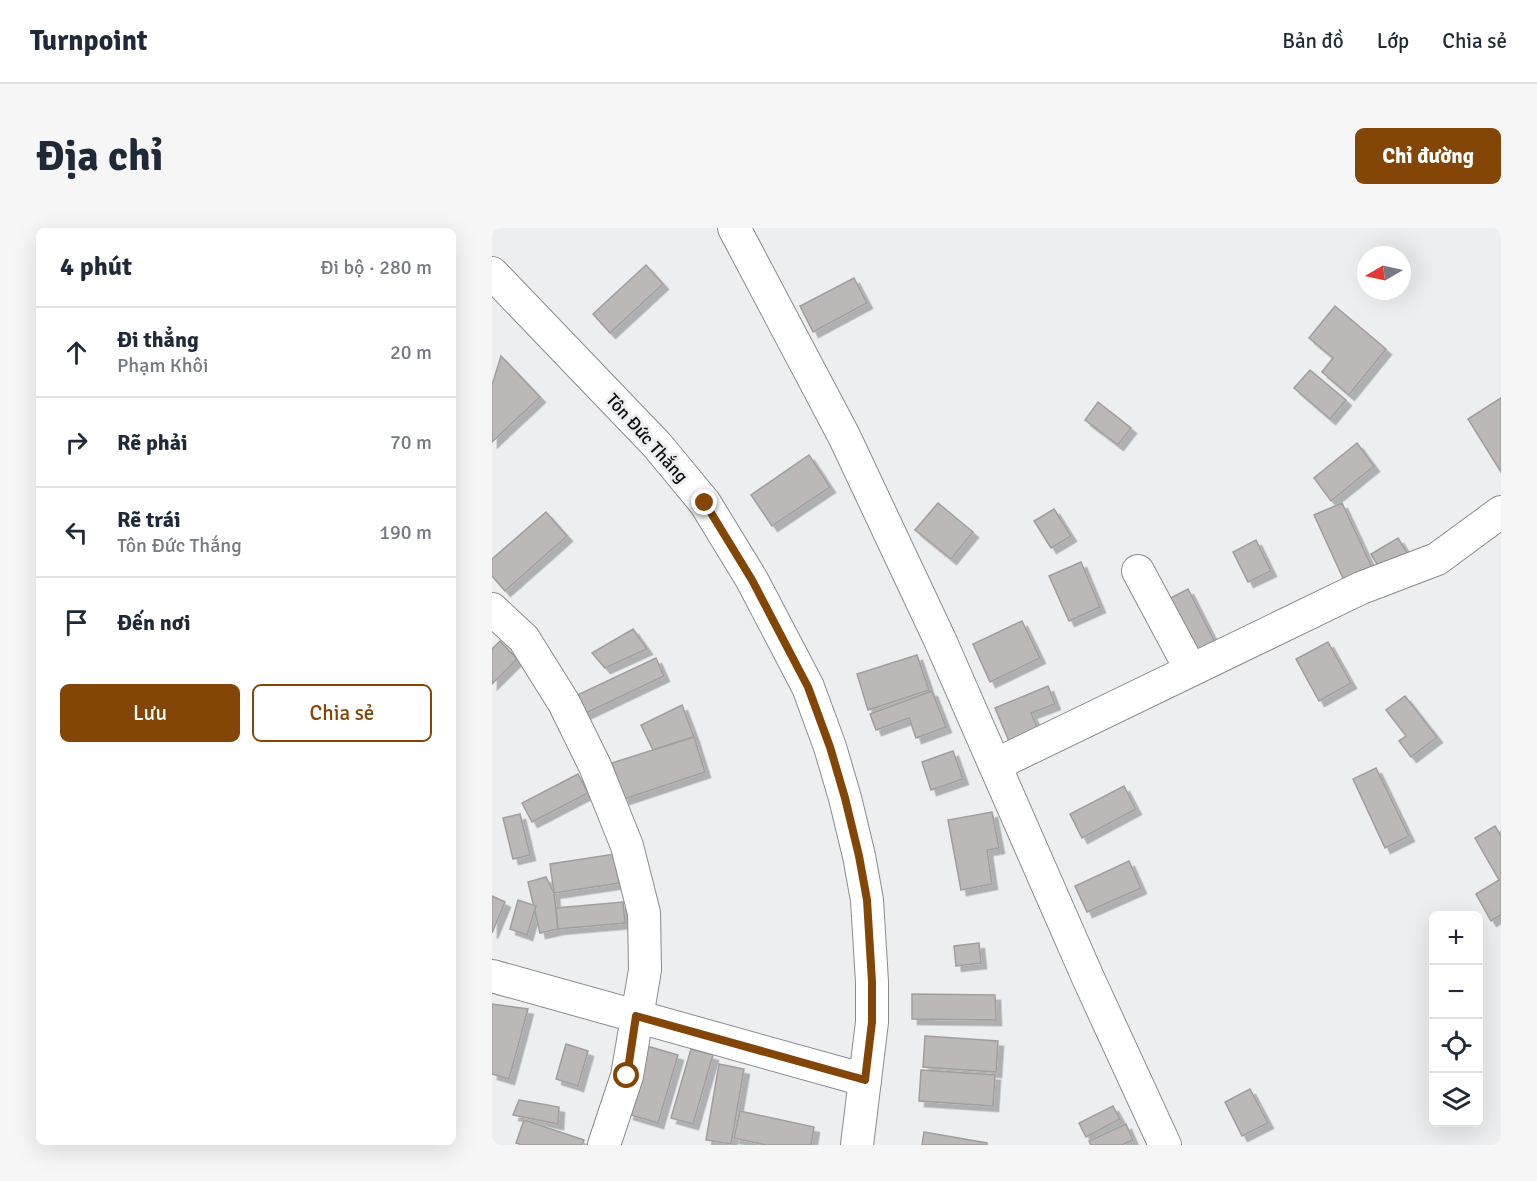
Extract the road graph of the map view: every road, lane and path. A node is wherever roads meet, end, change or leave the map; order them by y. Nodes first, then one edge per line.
1 (734, 228) edge
2 (493, 278) edge
3 (1501, 512) edge
4 (1138, 571) dead end
5 (492, 609) edge
6 (1191, 670) junction
7 (995, 765) junction
8 (492, 976) edge
9 (636, 1016) junction
10 (865, 1080) junction
11 (604, 1145) edge
12 (857, 1145) edge
13 (1165, 1145) edge

1 - 7 street
2 - 10 street, Tôn Đức Thắng
3 - 6 street
4 - 6 street
5 - 9 street
6 - 7 street
7 - 13 street
8 - 9 street
9 - 10 street
9 - 11 street
10 - 12 street, Tôn Đức Thắng

